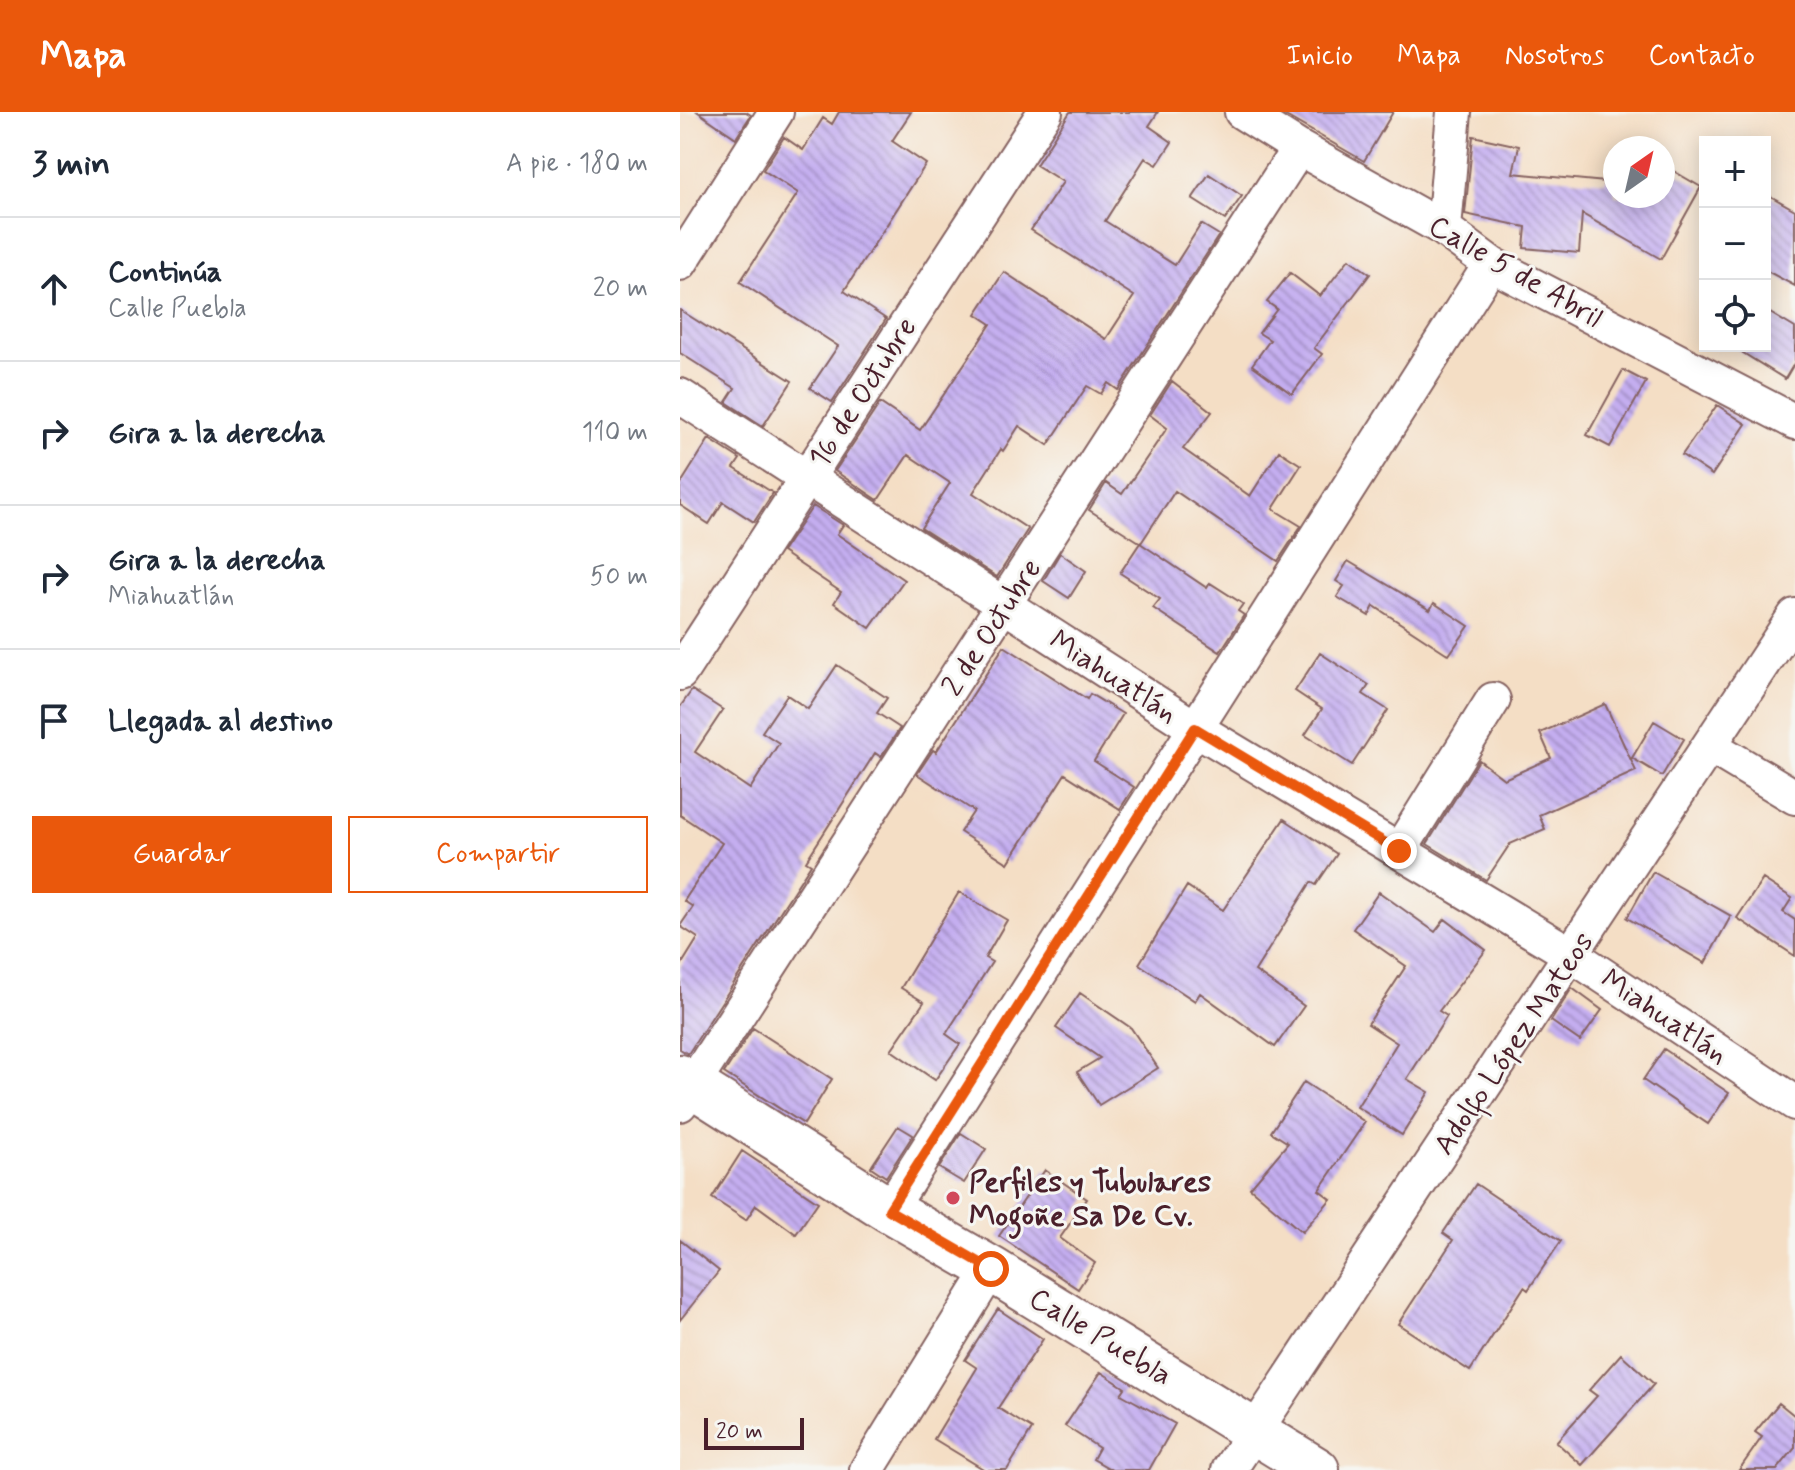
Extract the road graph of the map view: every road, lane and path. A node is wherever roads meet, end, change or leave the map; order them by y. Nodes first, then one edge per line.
1 (776, 112) edge
2 (1045, 112) edge
3 (1242, 112) edge
4 (1454, 112) edge
5 (1299, 148) junction
6 (1444, 229) junction
7 (680, 263) edge
8 (1491, 264) junction
9 (680, 396) edge
10 (1795, 422) edge
11 (806, 478) junction
12 (1004, 606) junction
13 (1795, 616) edge
14 (680, 673) edge
15 (1493, 700) dead end
16 (1195, 728) junction
17 (1710, 746) junction
18 (1795, 797) edge
19 (1399, 851) junction
20 (1572, 955) junction
21 (684, 1089) edge
22 (1795, 1103) edge
23 (889, 1210) junction
24 (991, 1269) junction
25 (1255, 1430) junction
26 (867, 1470) edge
27 (1229, 1470) edge
28 (1317, 1470) edge

1 - 7 street
2 - 11 street, 16 de Octubre
3 - 5 street, Calle 5 de Abril
4 - 6 street
5 - 6 street, Calle 5 de Abril
5 - 12 street, 2 de Octubre
6 - 8 street, Calle 5 de Abril
8 - 10 street, Calle 5 de Abril
8 - 16 street
9 - 11 street, Miahuatlán
11 - 12 street, Miahuatlán
11 - 14 street, 16 de Octubre
12 - 16 street, Miahuatlán
12 - 21 street, 2 de Octubre
13 - 17 street, Adolfo López Mateos
15 - 19 street
16 - 19 street, Miahuatlán
16 - 23 street
17 - 18 street
17 - 20 street, Adolfo López Mateos
19 - 20 street, Miahuatlán
20 - 22 street, Miahuatlán
20 - 25 street, Adolfo López Mateos
21 - 23 street, Calle Puebla
23 - 24 street, Calle Puebla
24 - 25 street, Calle Puebla
24 - 26 street
25 - 27 street, Adolfo López Mateos
25 - 28 street, Calle Puebla

